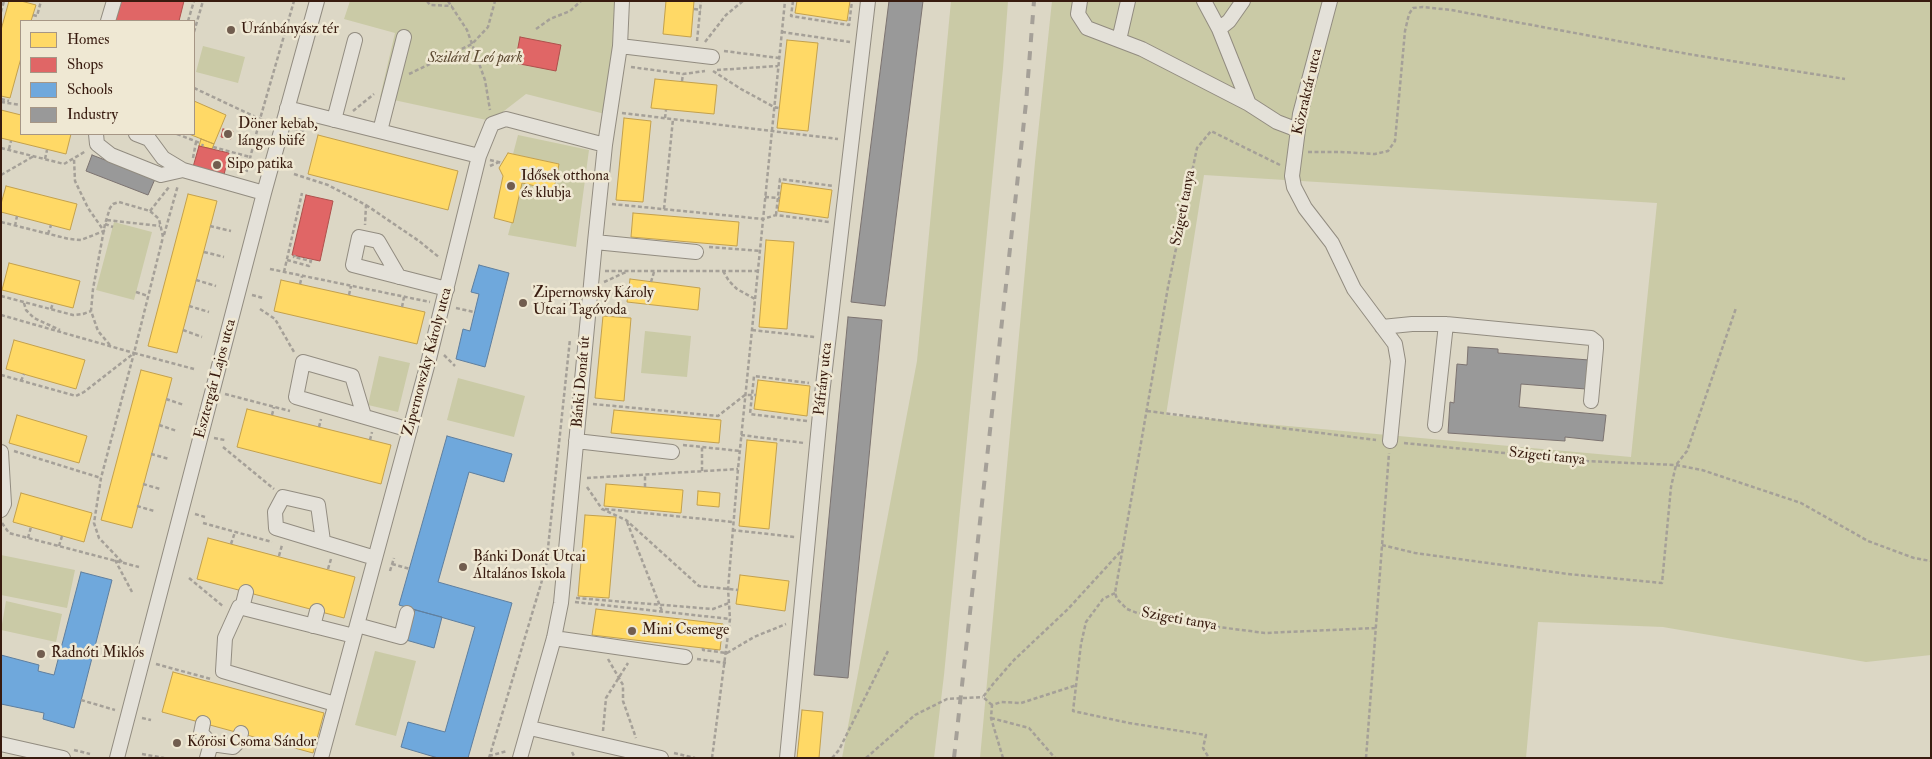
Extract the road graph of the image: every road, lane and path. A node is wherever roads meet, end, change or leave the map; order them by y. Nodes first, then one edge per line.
1 (4, 1) edge
2 (41, 1) edge
3 (114, 1) edge
4 (194, 1) edge
5 (203, 1) edge
6 (294, 1) edge
7 (317, 1) edge
8 (426, 1) edge
9 (448, 1) edge
10 (495, 1) edge
11 (581, 1) edge
12 (622, 1) edge
13 (702, 1) edge
14 (743, 1) edge
15 (785, 1) edge
16 (793, 1) edge
17 (852, 1) edge
18 (868, 1) edge
19 (1080, 1) edge
20 (1128, 1) edge
21 (1204, 1) edge
22 (1243, 1) edge
23 (1330, 1) edge
24 (452, 6) junction
25 (694, 10) dead end
26 (700, 10) junction
27 (1, 12) edge
28 (6, 14) dead end
29 (33, 15) dead end
30 (108, 20) edge
31 (188, 20) edge
32 (195, 29) edge
33 (536, 29) dead end
34 (1218, 29) junction
35 (782, 32) junction
36 (404, 37) dead end
37 (355, 40) dead end
38 (1119, 40) junction
39 (854, 42) dead end
40 (472, 44) junction
41 (620, 46) junction
42 (784, 63) dead end
43 (712, 64) junction
44 (779, 64) junction
45 (624, 66) dead end
46 (683, 74) junction
47 (1845, 79) dead end
48 (682, 81) dead end
49 (195, 88) edge
50 (1, 101) edge
51 (1248, 104) junction
52 (20, 105) edge
53 (774, 107) junction
54 (287, 108) junction
55 (779, 108) dead end
56 (666, 110) dead end
57 (618, 113) dead end
58 (665, 118) junction
59 (260, 119) junction
60 (673, 119) junction
61 (334, 120) junction
62 (492, 124) junction
63 (283, 126) junction
64 (771, 130) junction
65 (1298, 130) junction
66 (380, 131) junction
67 (305, 132) dead end
68 (139, 135) edge
69 (179, 135) edge
70 (96, 139) edge
71 (11, 141) dead end
72 (851, 141) junction
73 (201, 145) dead end
74 (605, 145) junction
75 (213, 147) dead end
76 (1, 148) edge
77 (9, 150) junction
78 (47, 150) dead end
79 (1295, 152) junction
80 (34, 156) junction
81 (250, 157) junction
82 (45, 159) junction
83 (74, 159) junction
84 (486, 160) junction
85 (226, 163) dead end
86 (502, 163) dead end
87 (183, 170) junction
88 (247, 170) junction
89 (294, 174) dead end
90 (1, 175) edge
91 (1292, 179) junction
92 (836, 186) dead end
93 (242, 187) junction
94 (264, 193) junction
95 (302, 193) dead end
96 (765, 196) junction
97 (779, 198) junction
98 (608, 204) dead end
99 (366, 205) junction
100 (664, 209) junction
101 (150, 211) junction
102 (689, 212) junction
103 (776, 215) junction
104 (17, 216) dead end
105 (689, 218) dead end
106 (763, 219) junction
107 (107, 220) junction
108 (1, 222) edge
109 (105, 224) junction
110 (842, 224) junction
111 (50, 225) dead end
112 (15, 226) junction
113 (160, 226) junction
114 (210, 226) dead end
115 (113, 227) dead end
116 (104, 231) junction
117 (231, 232) dead end
118 (48, 234) junction
119 (163, 237) junction
120 (365, 238) junction
121 (595, 242) junction
122 (700, 249) joint
123 (760, 251) junction
124 (204, 252) dead end
125 (295, 255) dead end
126 (224, 257) dead end
127 (287, 260) junction
128 (759, 262) junction
129 (764, 263) dead end
130 (446, 264) dead end
131 (270, 269) dead end
132 (592, 270) junction
133 (628, 271) junction
134 (723, 271) junction
135 (758, 271) junction
136 (284, 272) junction
137 (654, 272) junction
138 (302, 275) junction
139 (399, 277) junction
140 (196, 280) dead end
141 (651, 282) dead end
142 (300, 284) dead end
143 (600, 284) dead end
144 (216, 286) dead end
145 (351, 286) junction
146 (444, 288) junction
147 (136, 292) dead end
148 (21, 294) dead end
149 (349, 295) dead end
150 (1, 296) edge
151 (148, 296) junction
152 (404, 297) junction
153 (755, 300) junction
154 (19, 301) junction
155 (24, 302) junction
156 (53, 303) dead end
157 (761, 303) dead end
158 (189, 306) dead end
159 (450, 306) dead end
160 (402, 307) dead end
161 (1736, 308) dead end
162 (51, 309) junction
163 (260, 309) dead end
164 (91, 311) junction
165 (209, 312) dead end
166 (474, 312) dead end
167 (1, 315) edge
168 (1446, 324) junction
169 (1382, 327) junction
170 (183, 330) dead end
171 (752, 330) junction
172 (66, 333) junction
173 (202, 336) dead end
174 (820, 338) dead end
175 (570, 339) dead end
176 (110, 345) junction
177 (439, 350) dead end
178 (134, 353) junction
179 (455, 366) dead end
180 (302, 367) junction
181 (194, 369) dead end
182 (24, 374) dead end
183 (1, 375) edge
184 (21, 380) junction
185 (812, 383) dead end
186 (56, 384) dead end
187 (54, 390) junction
188 (745, 394) junction
189 (752, 395) junction
190 (756, 395) dead end
191 (166, 399) dead end
192 (1591, 401) dead end
193 (589, 404) dead end
194 (184, 405) dead end
195 (274, 406) dead end
196 (1147, 411) junction
197 (272, 415) dead end
198 (364, 416) junction
199 (321, 419) dead end
200 (808, 421) dead end
201 (159, 425) dead end
202 (1435, 425) dead end
203 (320, 427) dead end
204 (410, 430) junction
205 (177, 431) dead end
206 (372, 431) dead end
207 (741, 435) junction
208 (370, 440) dead end
209 (576, 441) junction
210 (1390, 441) junction
211 (810, 444) dead end
212 (24, 447) dead end
213 (224, 447) dead end
214 (702, 447) junction
215 (674, 448) joint
216 (5, 451) edge
217 (740, 451) junction
218 (22, 454) junction
219 (151, 454) dead end
220 (61, 458) dead end
221 (169, 459) dead end
222 (738, 461) junction
223 (745, 462) dead end
224 (59, 464) junction
225 (1676, 465) junction
226 (738, 469) junction
227 (702, 471) junction
228 (645, 475) junction
229 (101, 478) junction
230 (577, 478) junction
231 (143, 484) dead end
232 (645, 487) dead end
233 (160, 489) dead end
234 (284, 497) junction
235 (735, 502) junction
236 (741, 503) dead end
237 (137, 506) dead end
238 (602, 509) junction
239 (1, 510) edge
240 (154, 511) dead end
241 (626, 520) junction
242 (1, 521) edge
243 (733, 522) junction
244 (31, 527) dead end
245 (732, 530) junction
246 (235, 532) dead end
247 (62, 536) dead end
248 (28, 538) junction
249 (800, 538) dead end
250 (323, 541) junction
251 (231, 544) dead end
252 (282, 545) dead end
253 (1382, 545) junction
254 (59, 546) junction
255 (1123, 549) junction
256 (280, 556) dead end
257 (331, 558) dead end
258 (375, 558) junction
259 (394, 558) dead end
260 (115, 560) junction
261 (1931, 561) edge
262 (122, 562) junction
263 (392, 564) junction
264 (139, 567) dead end
265 (328, 569) dead end
266 (410, 569) dead end
267 (390, 571) dead end
268 (189, 578) dead end
269 (728, 589) junction
270 (576, 590) dead end
271 (738, 590) dead end
272 (132, 592) dead end
273 (246, 592) dead end
274 (1115, 592) junction
275 (569, 601) dead end
276 (729, 603) junction
277 (660, 606) junction
278 (316, 611) dead end
279 (662, 611) junction
280 (238, 612) junction
281 (407, 613) dead end
282 (730, 619) junction
283 (792, 621) dead end
284 (313, 626) junction
285 (1376, 628) junction
286 (355, 630) junction
287 (554, 638) junction
288 (600, 645) junction
289 (703, 648) dead end
290 (889, 649) dead end
291 (636, 650) junction
292 (727, 653) junction
293 (685, 657) joint
294 (726, 662) junction
295 (619, 677) junction
296 (1076, 685) junction
297 (983, 697) junction
298 (335, 704) junction
299 (992, 706) junction
300 (991, 718) junction
301 (203, 723) dead end
302 (530, 728) junction
303 (241, 733) dead end
304 (1, 744) edge
305 (211, 744) junction
306 (600, 744) junction
307 (636, 745) dead end
308 (142, 754) dead end
309 (63, 758) edge
310 (118, 758) edge
311 (164, 758) edge
312 (207, 758) edge
313 (321, 758) edge
314 (489, 758) edge
315 (520, 758) edge
316 (660, 758) edge
317 (712, 758) edge
318 (787, 758) edge
319 (832, 758) edge
320 (866, 758) edge
321 (1003, 758) edge
322 (1055, 758) edge
323 (1209, 758) edge
324 (1366, 758) edge

1 - 27 path
2 - 29 path
3 - 30 street
4 - 31 path
5 - 32 path
6 - 59 path
7 - 54 street, Esztergár Lajos utca
8 - 24 path
9 - 24 path
10 - 40 path
11 - 33 path
12 - 41 street, Bánki Donát út
13 - 26 path
14 - 26 path
15 - 35 path
16 - 17 path
18 - 72 street, Páfrány utca
19 - 38 street
20 - 38 street
21 - 34 street
22 - 34 street
23 - 65 street, Közraktár utca
24 - 40 path
25 - 26 path
27 - 28 path
34 - 51 street
35 - 39 path
35 - 44 path
36 - 66 street
37 - 61 street
38 - 51 street
40 - 62 path
41 - 43 street
41 - 74 street, Bánki Donát út
42 - 44 path
43 - 44 path
43 - 46 path
43 - 53 path
44 - 53 path
45 - 46 path
46 - 48 path
47 - 79 path
49 - 59 path
50 - 52 path
51 - 65 street
53 - 55 path
53 - 64 path
54 - 61 street
54 - 63 street, Esztergár Lajos utca
56 - 58 path
57 - 58 path
58 - 60 path
59 - 63 path
59 - 81 path
60 - 64 path
60 - 100 path
61 - 66 street
62 - 74 street
62 - 84 street, Zipernovszky Károly utca
63 - 67 path
63 - 94 street, Esztergár Lajos utca
64 - 72 path
64 - 96 path
65 - 79 street, Közraktár utca
66 - 84 street
68 - 87 street
69 - 73 path
70 - 83 path
70 - 87 street
71 - 77 path
72 - 110 street, Páfrány utca
74 - 121 street, Bánki Donát út
75 - 81 path
76 - 77 path
77 - 80 path
78 - 82 path
79 - 91 street, Közraktár utca
80 - 82 path
80 - 90 path
81 - 88 path
82 - 83 path
83 - 116 path
84 - 86 path
84 - 146 street, Zipernovszky Károly utca
85 - 88 path
87 - 93 street
87 - 101 path
87 - 119 path
88 - 93 path
89 - 99 path
91 - 169 street
91 - 196 path, Szigeti tanya
92 - 97 path
93 - 94 street
94 - 310 street, Esztergár Lajos utca
95 - 127 path
96 - 97 path
96 - 106 path
97 - 103 path
98 - 100 path
99 - 120 path
99 - 130 path
100 - 102 path
101 - 107 path
101 - 113 path
102 - 105 path
102 - 106 path
103 - 106 path
103 - 110 path
104 - 112 path
106 - 123 path
107 - 109 path
107 - 113 path
108 - 112 path
109 - 115 path
109 - 116 path
110 - 318 street, Páfrány utca
111 - 118 path
112 - 118 path
113 - 119 path
114 - 117 path
116 - 118 path
116 - 164 path
119 - 151 path
120 - 139 street
120 - 139 street
121 - 122 street
121 - 132 street, Bánki Donát út
122 - 123 path
123 - 128 path
124 - 126 path
125 - 127 path
127 - 136 path
128 - 129 path
128 - 135 path
131 - 136 path
132 - 133 path
132 - 209 street, Bánki Donát út
133 - 137 path
133 - 143 path
134 - 135 path
134 - 137 path
134 - 153 path
135 - 153 path
136 - 138 path
137 - 141 path
138 - 142 path
138 - 145 path
139 - 146 street
140 - 144 path
145 - 149 path
145 - 152 path
146 - 152 path
146 - 204 street, Zipernovszky Károly utca
147 - 151 path
148 - 154 path
150 - 154 path
151 - 178 path
152 - 160 path
153 - 157 path
153 - 171 path
154 - 155 path
155 - 162 path
155 - 172 path
156 - 162 path
158 - 165 path
159 - 166 path
161 - 225 path
162 - 164 path
163 - 180 path
164 - 176 path
167 - 172 path
168 - 169 street
168 - 192 street
168 - 202 street
169 - 210 street
170 - 173 path
171 - 174 path
171 - 188 path
172 - 176 path
175 - 314 path
176 - 178 path
177 - 179 path
178 - 181 path
178 - 187 path
178 - 229 path
180 - 198 street
180 - 198 street
182 - 184 path
183 - 184 path
184 - 187 path
185 - 189 path
186 - 187 path
188 - 189 path
188 - 193 path
188 - 207 path
189 - 190 path
189 - 200 path
191 - 194 path
195 - 197 path
196 - 210 path, Szigeti tanya
196 - 255 path, Szigeti tanya
198 - 204 street
199 - 203 path
201 - 205 path
204 - 258 street, Zipernovszky Károly utca
206 - 208 path
207 - 211 path
207 - 217 path
209 - 215 street
209 - 230 street, Bánki Donát út
210 - 225 path, Szigeti tanya
210 - 253 path
212 - 218 path
213 - 234 path
214 - 215 path
214 - 217 path
214 - 227 path
216 - 218 path
216 - 239 street
217 - 222 path
218 - 224 path
219 - 221 path
220 - 224 path
222 - 223 path
222 - 226 path
224 - 229 path
225 - 253 path
225 - 261 path, Szigeti tanya
226 - 227 path
226 - 235 path
227 - 228 path
228 - 230 path
228 - 232 path
229 - 262 path
230 - 238 path
230 - 287 street, Bánki Donát út
231 - 233 path
234 - 250 street
234 - 250 street
235 - 236 path
235 - 243 path
237 - 240 path
238 - 241 path
238 - 243 path
241 - 269 path
241 - 277 path
242 - 248 path
243 - 245 path
244 - 248 path
245 - 249 path
245 - 269 path
246 - 251 path
247 - 254 path
248 - 254 path
250 - 258 street
252 - 256 path
253 - 285 path
254 - 260 path
255 - 274 path, Szigeti tanya
255 - 297 path
257 - 265 path
258 - 286 street, Zipernovszky Károly utca
259 - 263 path
260 - 262 path
260 - 272 path
262 - 264 path
263 - 266 path
263 - 267 path
268 - 280 path
269 - 271 path
269 - 276 path
270 - 277 path
273 - 280 street
274 - 285 path, Szigeti tanya
274 - 296 path
275 - 279 path
276 - 277 path
276 - 282 path
277 - 279 path
278 - 284 street
279 - 282 path
280 - 284 street
280 - 298 street
281 - 286 street
282 - 292 path
283 - 292 path
284 - 286 street
285 - 324 path
286 - 298 street, Zipernovszky Károly utca
287 - 288 street
287 - 302 street, Bánki Donát út
288 - 291 street
288 - 295 path
289 - 292 path
290 - 319 path
291 - 293 street
291 - 295 path
292 - 294 path
293 - 294 path
294 - 317 path
295 - 306 path
295 - 307 path
296 - 299 path
296 - 323 path
297 - 299 path
297 - 320 path
298 - 313 street, Zipernovszky Károly utca
299 - 300 path
300 - 321 path
300 - 322 path
301 - 305 street
302 - 306 street
302 - 315 street, Bánki Donát út
303 - 305 street
304 - 309 street
305 - 312 street
306 - 316 street
308 - 311 path

